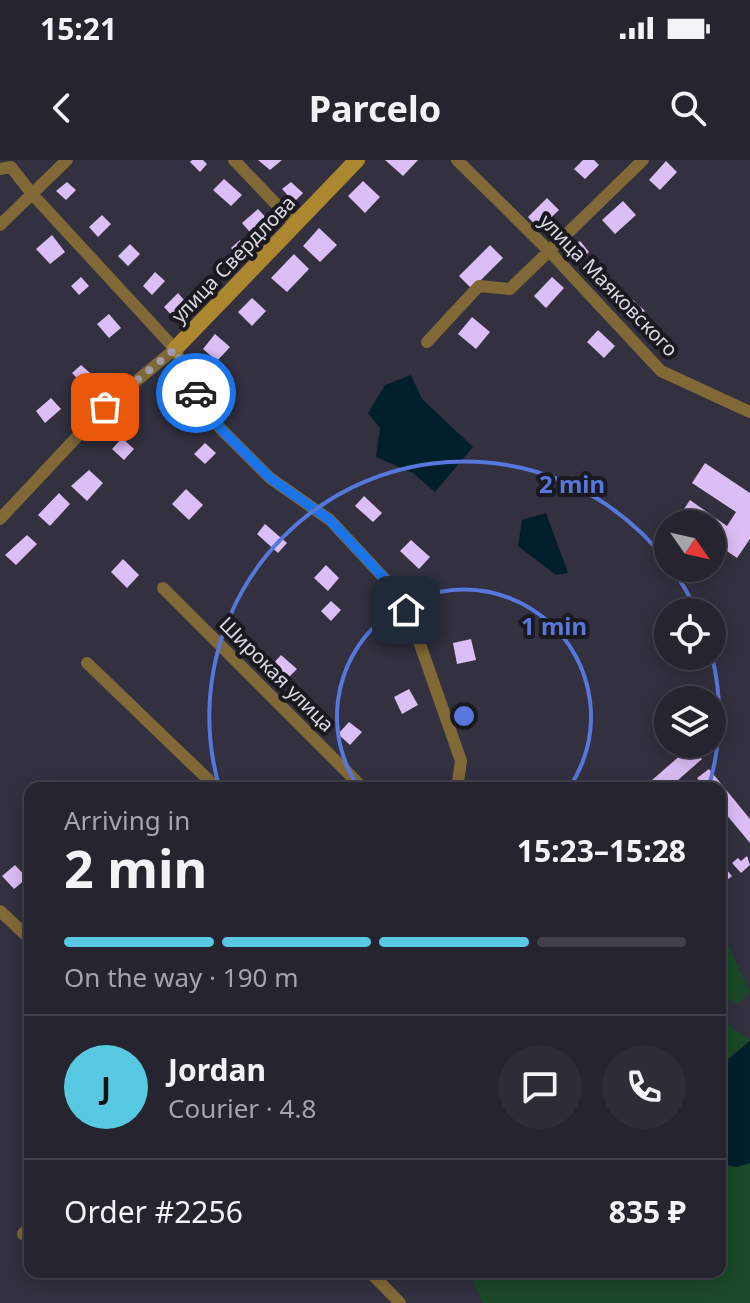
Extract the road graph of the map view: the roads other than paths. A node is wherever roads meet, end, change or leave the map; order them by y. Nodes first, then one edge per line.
1 (67, 160) edge
2 (234, 160) edge
3 (357, 160) edge
4 (457, 160) edge
5 (643, 160) edge
6 (5, 165) edge
7 (33, 195) junction
8 (294, 223) junction
9 (0, 225) edge
10 (549, 251) junction
11 (427, 342) dead end
12 (175, 349) junction
13 (750, 412) edge
14 (0, 519) edge
15 (163, 588) dead end
16 (87, 663) dead end
17 (211, 782) edge
18 (357, 782) edge
19 (458, 782) edge
20 (0, 911) edge
21 (24, 933) edge
22 (376, 1278) edge
23 (400, 1303) edge

1 - 7 street
2 - 8 street
3 - 8 street, улица Свердлова
4 - 10 street, улица Маяковского
5 - 10 street
6 - 7 street
7 - 9 street
7 - 12 street
8 - 12 street, улица Свердлова
10 - 11 street
10 - 13 street, улица Маяковского
12 - 14 street, улица Свердлова
12 - 19 street
15 - 18 street, Широкая улица
16 - 17 street
20 - 21 street
22 - 23 street

